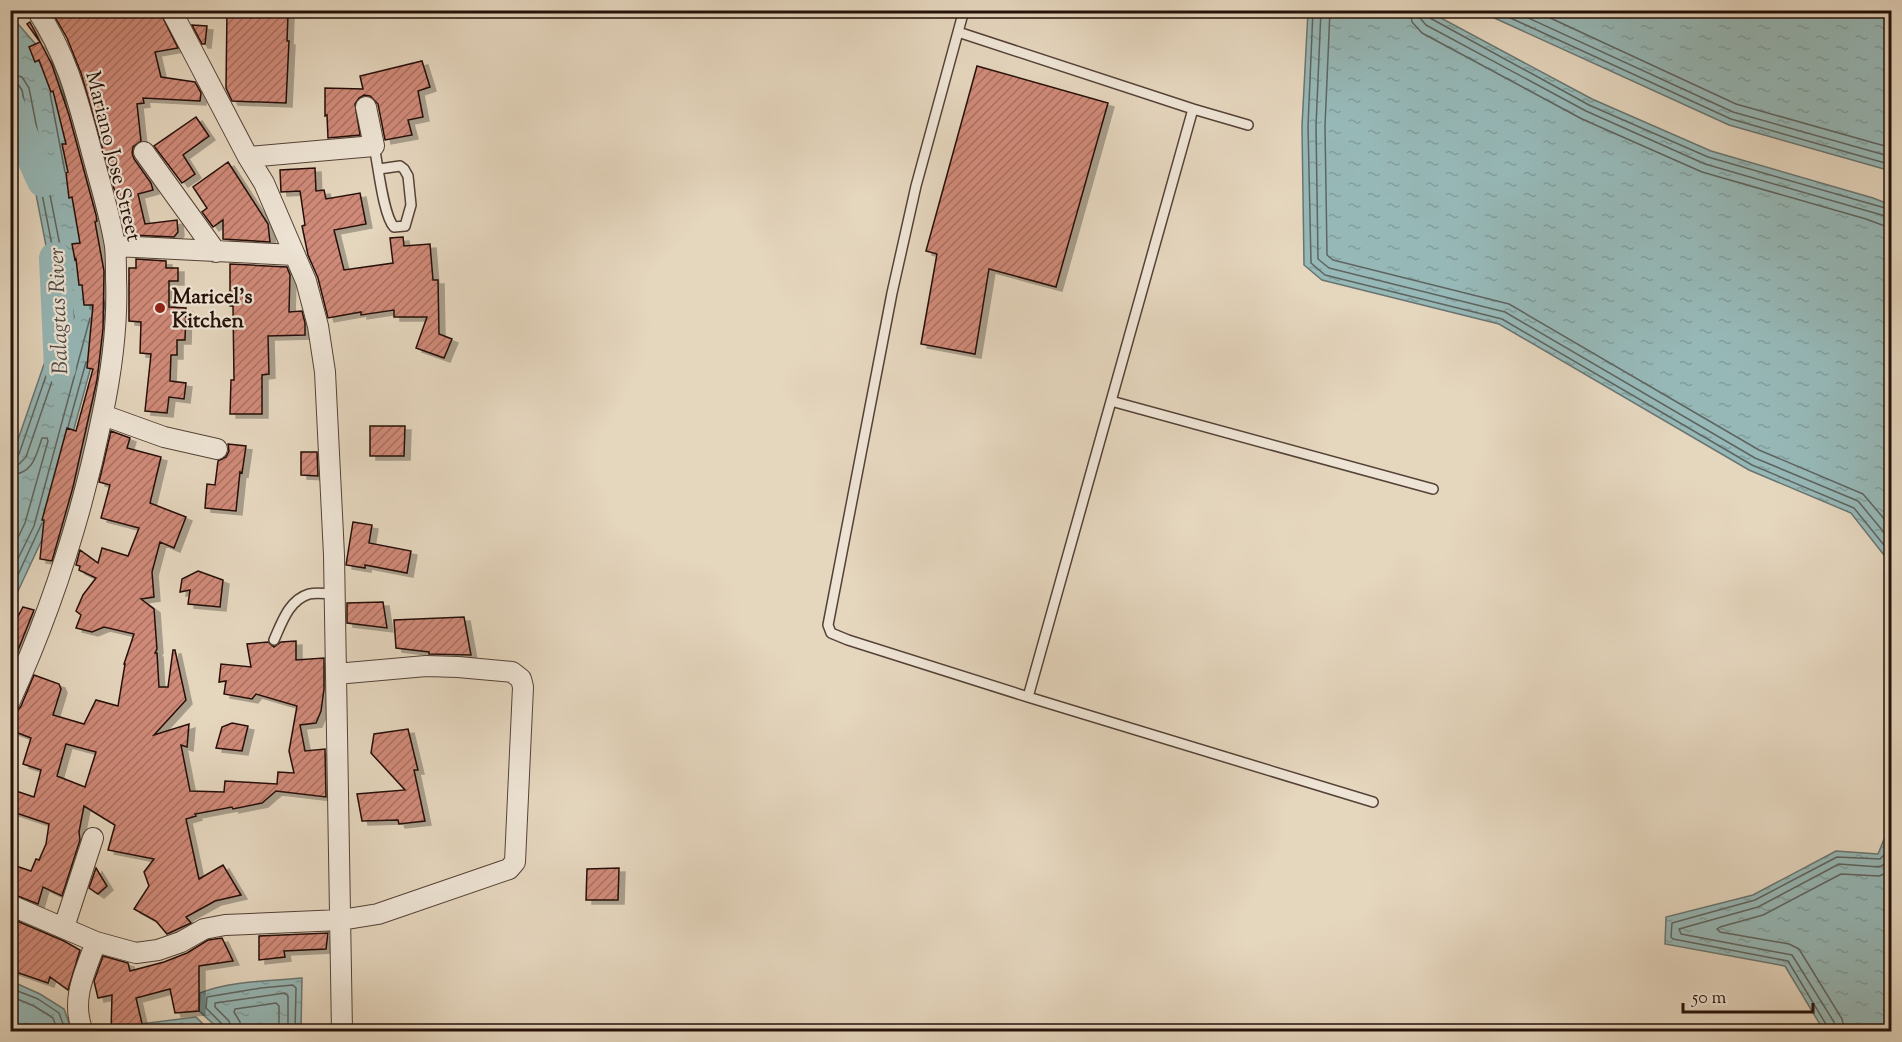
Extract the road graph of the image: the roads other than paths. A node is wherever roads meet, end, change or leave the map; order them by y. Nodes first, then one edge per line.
1 (37, 10) edge
2 (171, 10) edge
3 (964, 10) edge
4 (958, 32) junction
5 (366, 107) dead end
6 (1193, 109) junction
7 (1248, 124) dead end
8 (374, 146) junction
9 (144, 152) dead end
10 (248, 157) junction
11 (379, 169) junction
12 (115, 246) junction
13 (216, 252) junction
14 (295, 255) junction
15 (1111, 401) junction
16 (102, 415) junction
17 (217, 449) dead end
18 (1433, 489) dead end
19 (334, 594) junction
20 (274, 639) dead end
21 (336, 674) junction
22 (1028, 697) junction
23 (10, 701) edge
24 (1373, 802) dead end
25 (93, 838) dead end
26 (10, 905) edge
27 (341, 920) junction
28 (64, 927) junction
29 (96, 942) junction
30 (83, 1032) edge
31 (342, 1032) edge

1 - 12 street, Mariano Jose Street
2 - 10 street
3 - 4 lane
4 - 6 lane
4 - 22 lane
5 - 8 street
6 - 7 lane
6 - 15 lane
8 - 10 street
8 - 11 lane
9 - 13 street
10 - 14 street
11 - 11 lane
12 - 13 street
12 - 16 street, Mariano Jose Street
13 - 14 street
14 - 19 street
15 - 18 lane
15 - 22 lane
16 - 17 street
16 - 23 street, Mariano Jose Street
19 - 20 lane
19 - 21 street
21 - 27 street
21 - 27 street
22 - 24 lane
25 - 28 street
26 - 28 street
27 - 29 street
27 - 31 street
28 - 29 street
29 - 30 street

